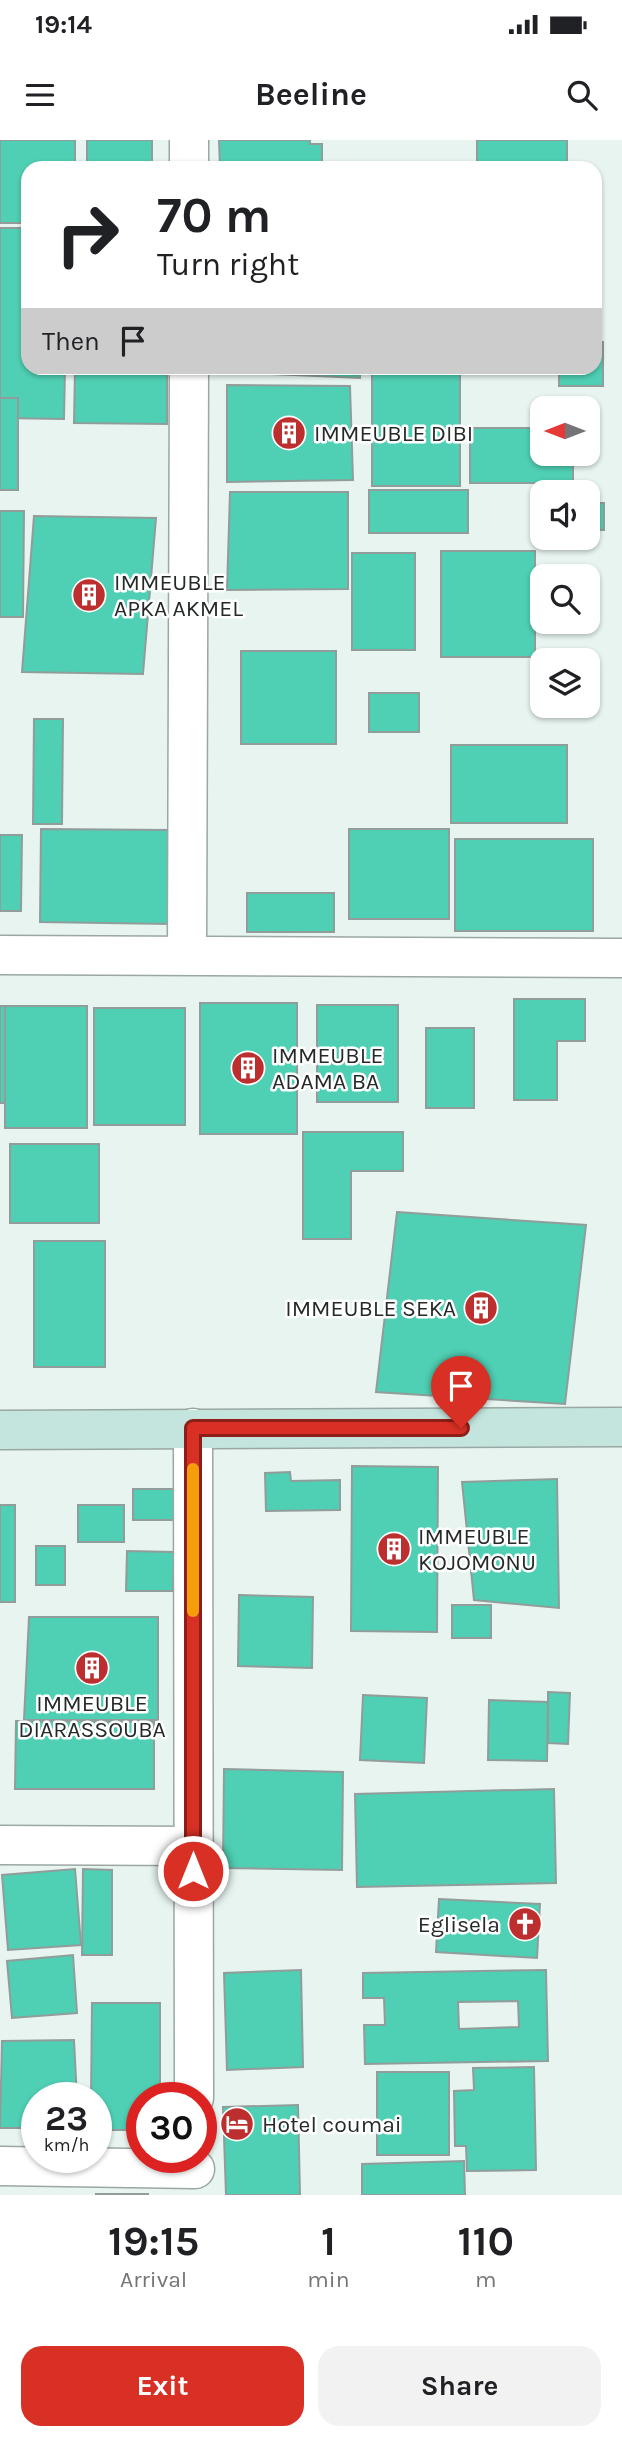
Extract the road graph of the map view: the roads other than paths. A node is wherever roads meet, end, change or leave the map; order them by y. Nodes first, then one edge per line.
1 (189, 140) edge
2 (189, 161) edge
3 (189, 375) edge
4 (187, 955) junction
5 (0, 956) edge
6 (622, 958) edge
7 (622, 1427) edge
8 (193, 1428) junction
9 (0, 1430) edge
10 (0, 1844) edge
11 (193, 1846) junction
12 (194, 2082) edge
13 (0, 2166) edge
14 (194, 2174) edge

1 - 2 street
3 - 4 street
4 - 5 street
4 - 6 street
7 - 8 street
8 - 9 street
8 - 11 street
10 - 11 street
11 - 12 street
13 - 14 street

